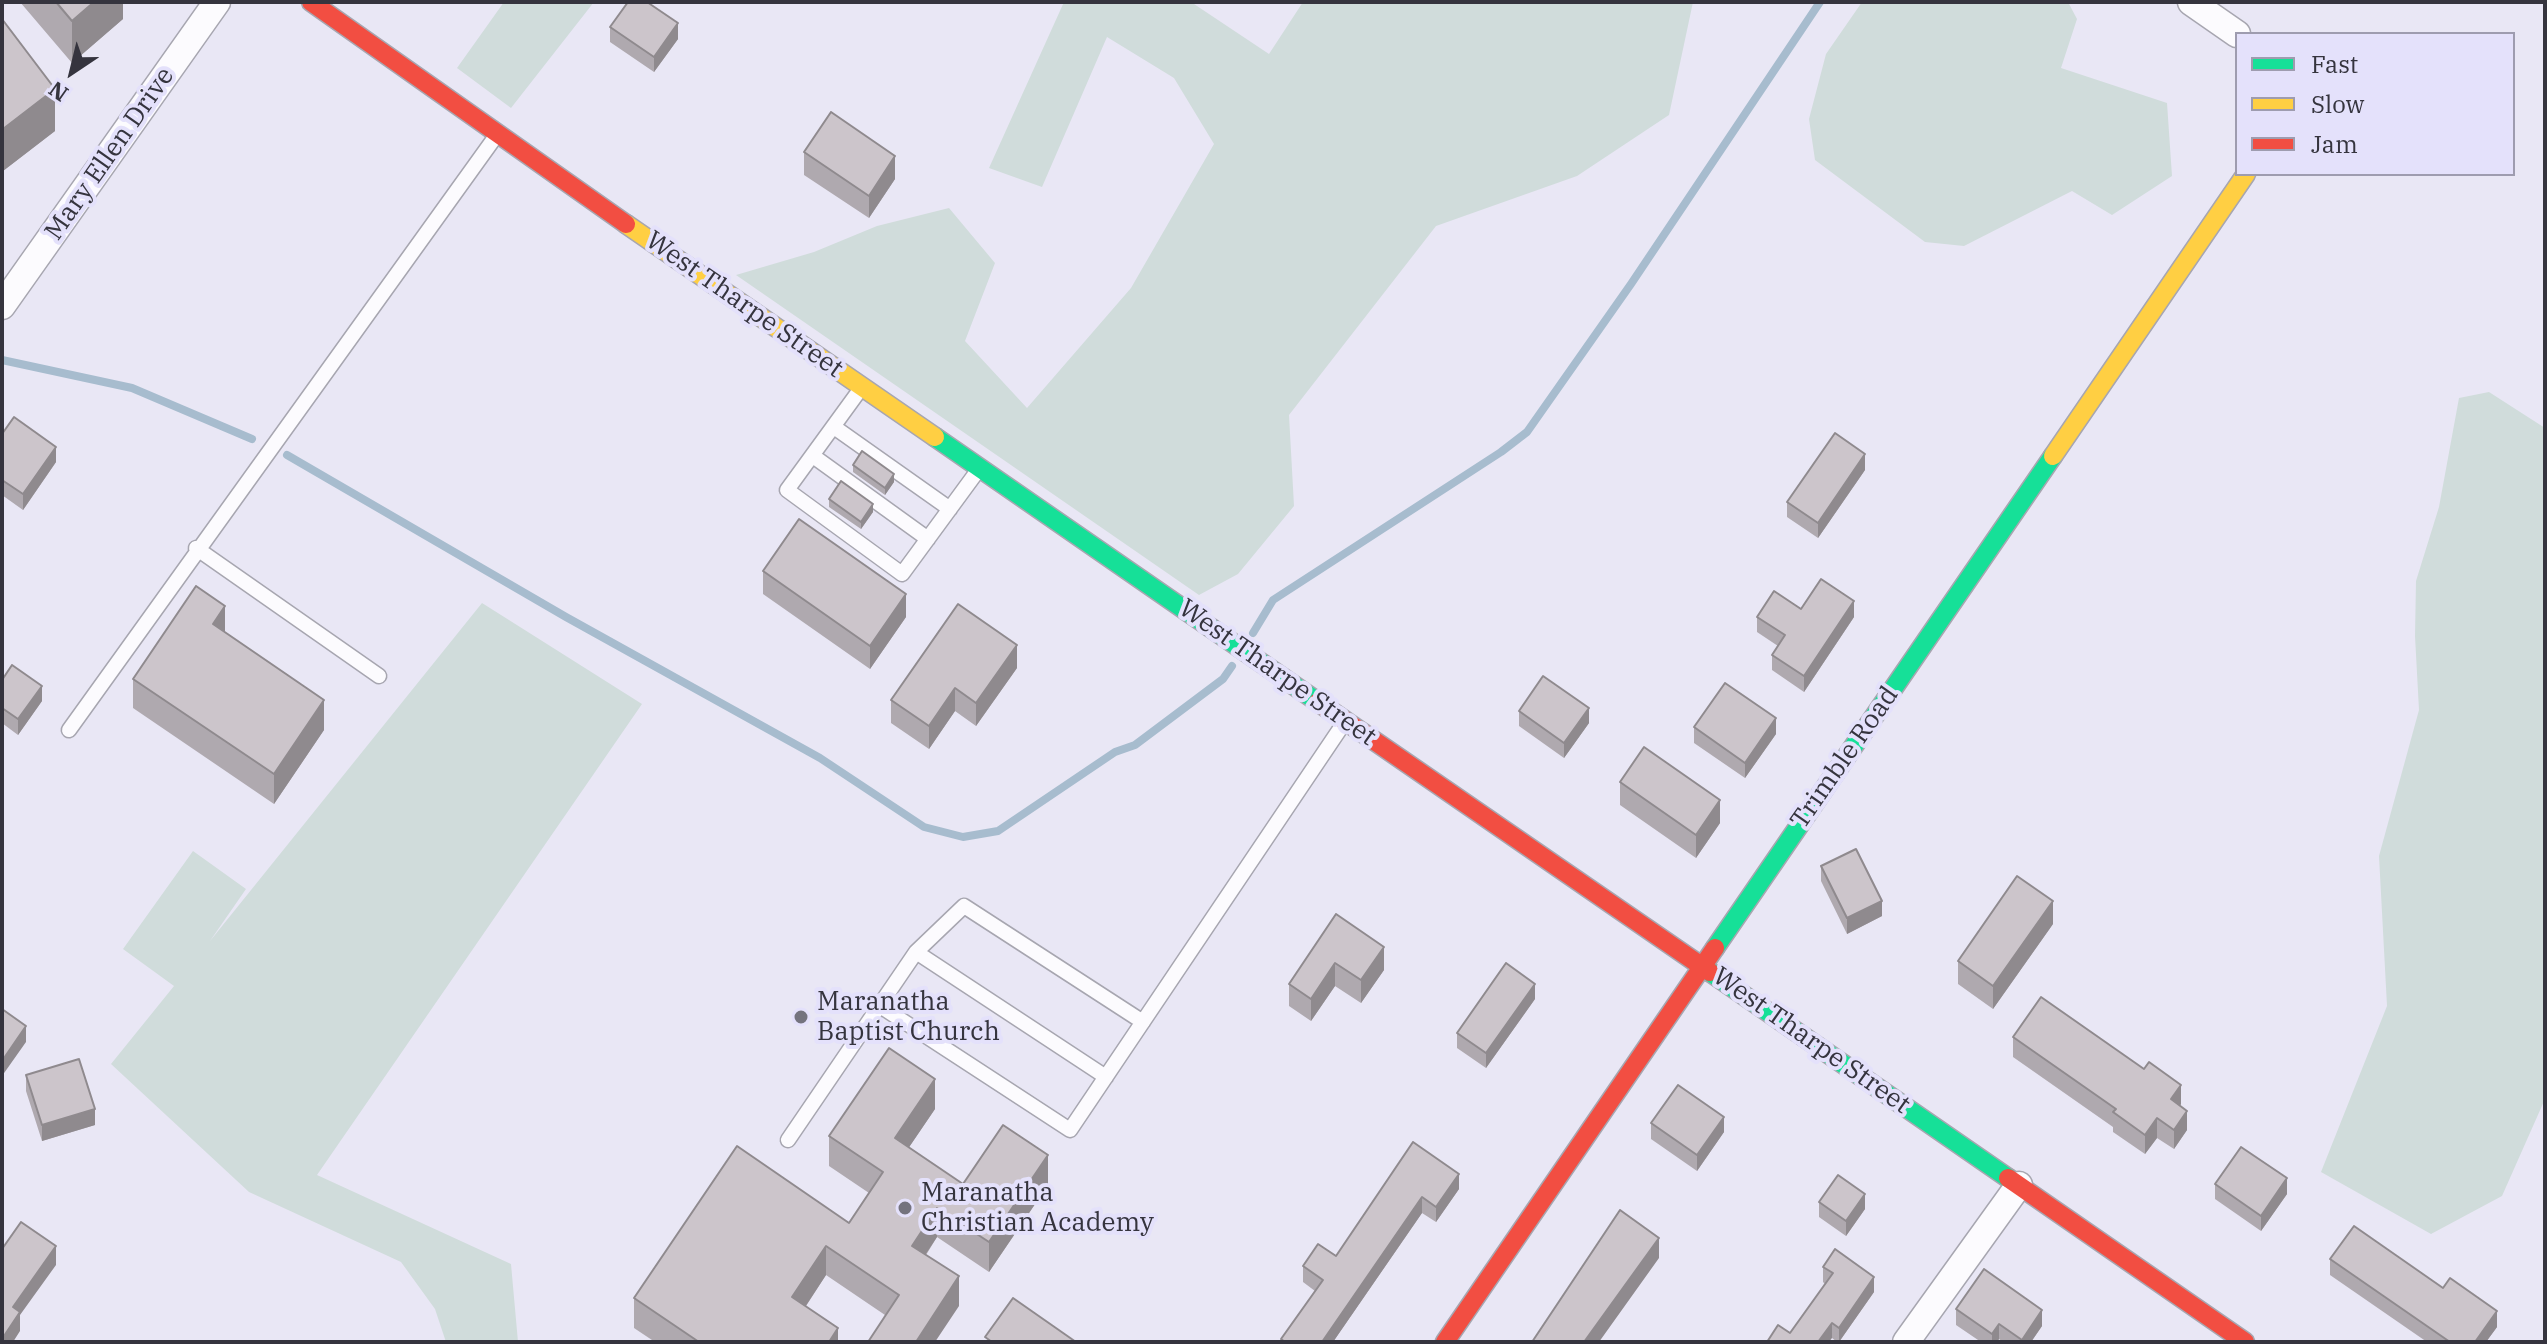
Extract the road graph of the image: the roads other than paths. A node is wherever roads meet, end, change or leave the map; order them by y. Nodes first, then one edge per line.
1 (217, 2) edge
2 (2191, 2) edge
3 (321, 5) edge
4 (2235, 33) edge
5 (497, 135) junction
6 (2245, 176) edge
7 (2, 306) edge
8 (863, 387) junction
9 (834, 427) junction
10 (813, 456) junction
11 (980, 468) junction
12 (950, 509) junction
13 (928, 539) junction
14 (196, 548) junction
15 (379, 676) dead end
16 (1346, 720) junction
17 (69, 730) dead end
18 (916, 952) junction
19 (1702, 966) junction
20 (880, 1006) junction
21 (1143, 1022) junction
22 (1106, 1077) junction
23 (788, 1140) dead end
24 (2019, 1185) junction
25 (1445, 1342) edge
26 (1906, 1342) edge
27 (2245, 1342) edge

1 - 7 street, Mary Ellen Drive
2 - 4 street
3 - 5 main road, West Tharpe Street
5 - 8 main road, West Tharpe Street
5 - 14 lane
6 - 19 main road, Trimble Road
8 - 9 lane
8 - 11 main road, West Tharpe Street
9 - 10 lane
9 - 12 lane
10 - 13 lane
10 - 13 lane
11 - 12 lane
11 - 16 main road, West Tharpe Street
12 - 13 lane
14 - 15 lane
14 - 17 lane
16 - 19 main road, West Tharpe Street
16 - 21 lane
18 - 20 lane
18 - 21 lane
18 - 22 lane
19 - 24 main road, West Tharpe Street
19 - 25 main road, Trimble Road
20 - 22 lane
20 - 23 lane
21 - 22 lane
24 - 26 street
24 - 27 main road, West Tharpe Street

